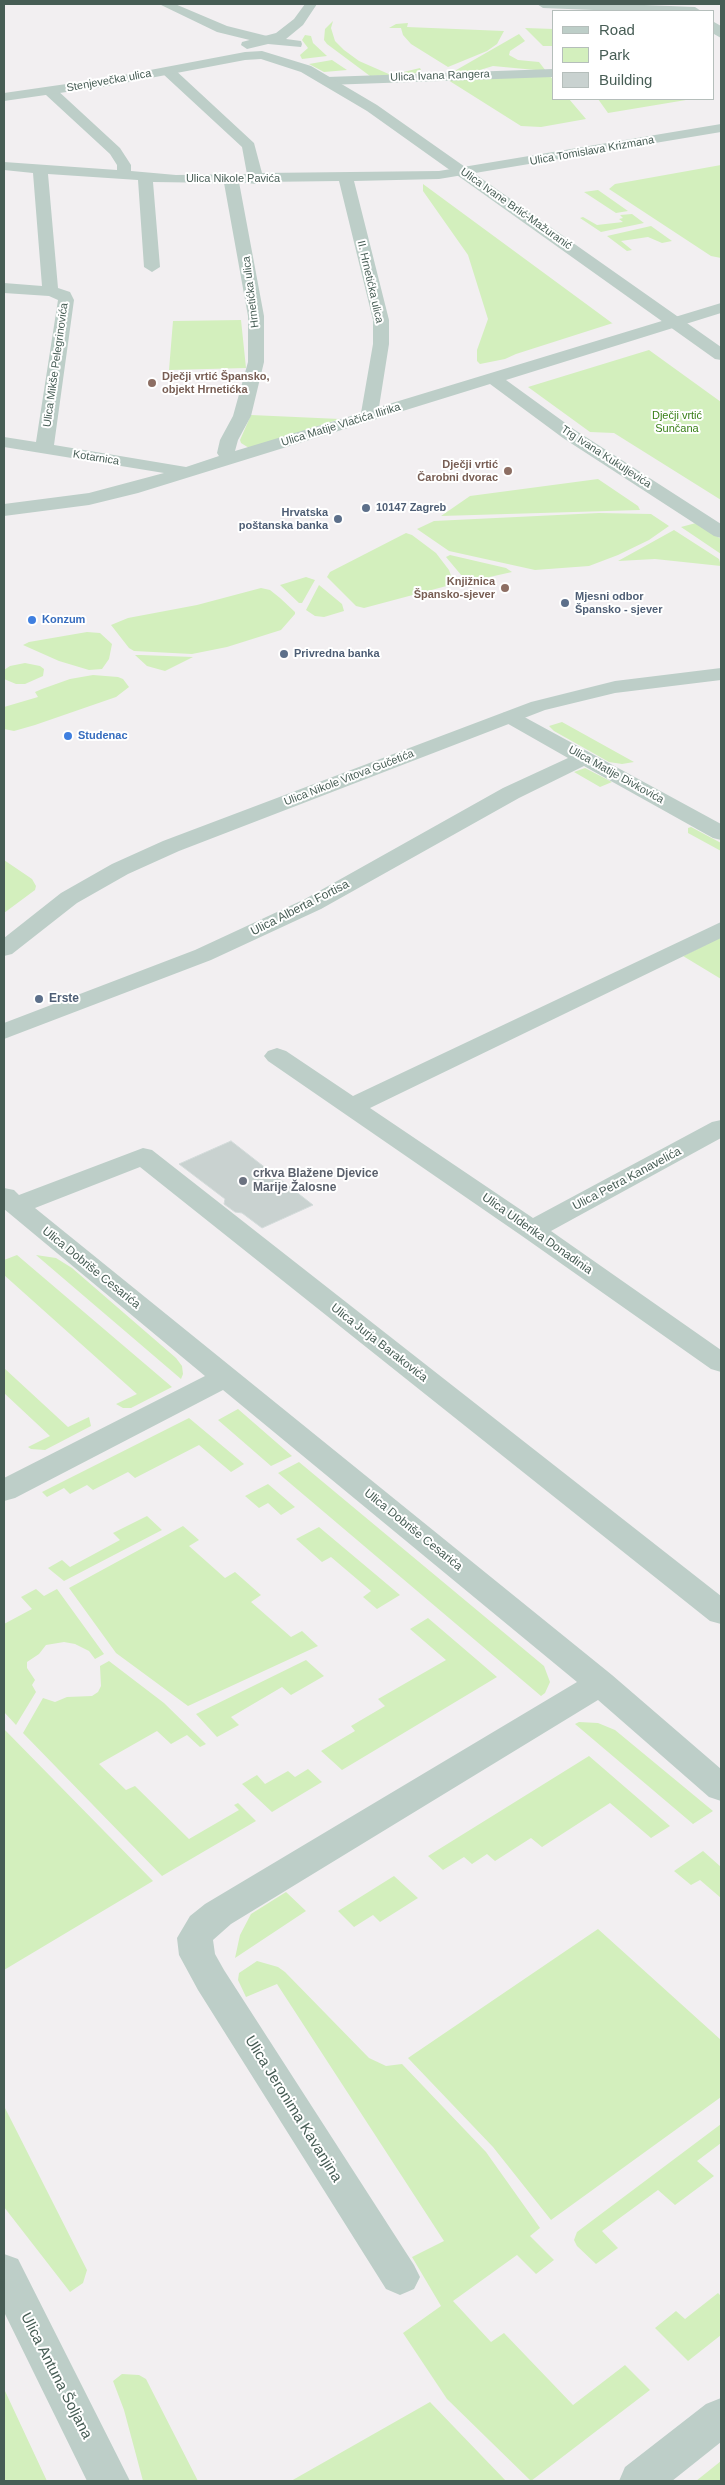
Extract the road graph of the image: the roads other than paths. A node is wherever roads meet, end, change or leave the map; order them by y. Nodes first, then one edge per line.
1 (165, 4) edge
2 (311, 4) edge
3 (543, 4) edge
4 (674, 10) edge
5 (299, 22) junction
6 (222, 29) junction
7 (267, 40) junction
8 (245, 47) junction
9 (296, 48) junction
10 (262, 55) junction
11 (214, 61) junction
12 (306, 70) junction
13 (168, 71) junction
14 (552, 73) edge
15 (327, 81) junction
16 (51, 92) junction
17 (4, 97) edge
18 (721, 128) edge
19 (4, 166) edge
20 (40, 168) junction
21 (464, 172) junction
22 (124, 175) junction
23 (145, 177) junction
24 (346, 178) junction
25 (231, 180) junction
26 (256, 180) junction
27 (152, 267) dead end
28 (4, 288) edge
29 (50, 292) junction
30 (721, 308) edge
31 (673, 321) junction
32 (721, 355) edge
33 (494, 378) junction
34 (369, 416) junction
35 (4, 442) edge
36 (44, 450) junction
37 (230, 459) junction
38 (188, 472) junction
39 (4, 510) edge
40 (721, 532) edge
41 (721, 674) edge
42 (510, 717) junction
43 (584, 758) junction
44 (721, 834) edge
45 (721, 929) edge
46 (4, 950) edge
47 (4, 1032) edge
48 (277, 1056) dead end
49 (352, 1107) junction
50 (721, 1128) edge
51 (10, 1201) edge
52 (532, 1230) junction
53 (721, 1363) edge
54 (226, 1377) junction
55 (4, 1490) edge
56 (721, 1614) edge
57 (600, 1683) junction
58 (721, 1788) edge
59 (4, 2271) edge
60 (400, 2277) dead end
61 (721, 2417) edge
62 (109, 2481) edge
63 (640, 2481) edge

1 - 6 street
2 - 5 street
3 - 4 street
5 - 7 street
5 - 9 street
6 - 7 street
6 - 8 street
7 - 8 street, Stenjevečka ulica
7 - 9 street
8 - 10 street, Ulica Ivane Brlić-Mažuranić
8 - 11 street, Stenjevečka ulica
9 - 10 street, Stenjevečka ulica
9 - 12 street
10 - 11 street, Stenjevečka ulica
10 - 12 street, Ulica Ivane Brlić-Mažuranić
11 - 13 street, Stenjevečka ulica
12 - 15 street, Ulica Ivane Brlić-Mažuranić
13 - 16 street, Stenjevečka ulica
13 - 26 street
14 - 15 street, Ulica Ivana Rangera
15 - 21 street, Ulica Ivane Brlić-Mažuranić
16 - 17 street, Stenjevečka ulica
16 - 22 street
18 - 21 street, Ulica Tomislava Krizmana
19 - 20 street, Ulica Nikole Pavića
20 - 22 street, Ulica Nikole Pavića
20 - 29 street, Ulica Mikše Pelegrinovića
21 - 24 street, Ulica Nikole Pavića
21 - 31 street, Ulica Ivane Brlić-Mažuranić
22 - 23 street, Ulica Nikole Pavića
23 - 25 street, Ulica Nikole Pavića
23 - 27 street
24 - 26 street, Ulica Nikole Pavića
24 - 34 street, II. Hrnetićka ulica
25 - 26 street, Ulica Nikole Pavića
25 - 37 street, Hrnetićka ulica
28 - 29 street, Ulica Mikše Pelegrinovića
29 - 36 street, Ulica Mikše Pelegrinovića
30 - 31 street, Ulica Matije Vlačića Ilirika
31 - 32 street, Ulica Ivane Brlić-Mažuranić
31 - 33 street, Ulica Matije Vlačića Ilirika
33 - 34 street, Ulica Matije Vlačića Ilirika
33 - 40 street, Trg Ivana Kukuljevića
34 - 37 street, Ulica Matije Vlačića Ilirika
35 - 36 street, Kotarnica
36 - 38 street, Kotarnica
37 - 38 street, Ulica Matije Vlačića Ilirika
38 - 39 street, Ulica Matije Vlačića Ilirika
41 - 42 street, Ulica Nikole Vitova Gučetića
42 - 43 street, Ulica Matije Divkovića
42 - 46 street, Ulica Nikole Vitova Gučetića
43 - 44 street, Ulica Matije Divkovića
43 - 47 street, Ulica Alberta Fortisa
45 - 49 street
48 - 49 street, Ulica Ulderika Donadinia
49 - 52 street, Ulica Ulderika Donadinia
50 - 52 street, Ulica Petra Kanavelića
51 - 54 street, Ulica Dobriše Cesarića
51 - 56 street, Ulica Jurja Barakovića
52 - 53 street, Ulica Ulderika Donadinia
54 - 55 street
54 - 57 street, Ulica Dobriše Cesarića
57 - 58 street, Ulica Dobriše Cesarića
57 - 60 street, Ulica Jeronima Kavanjina
59 - 62 street, Ulica Antuna Šoljana
61 - 63 street

